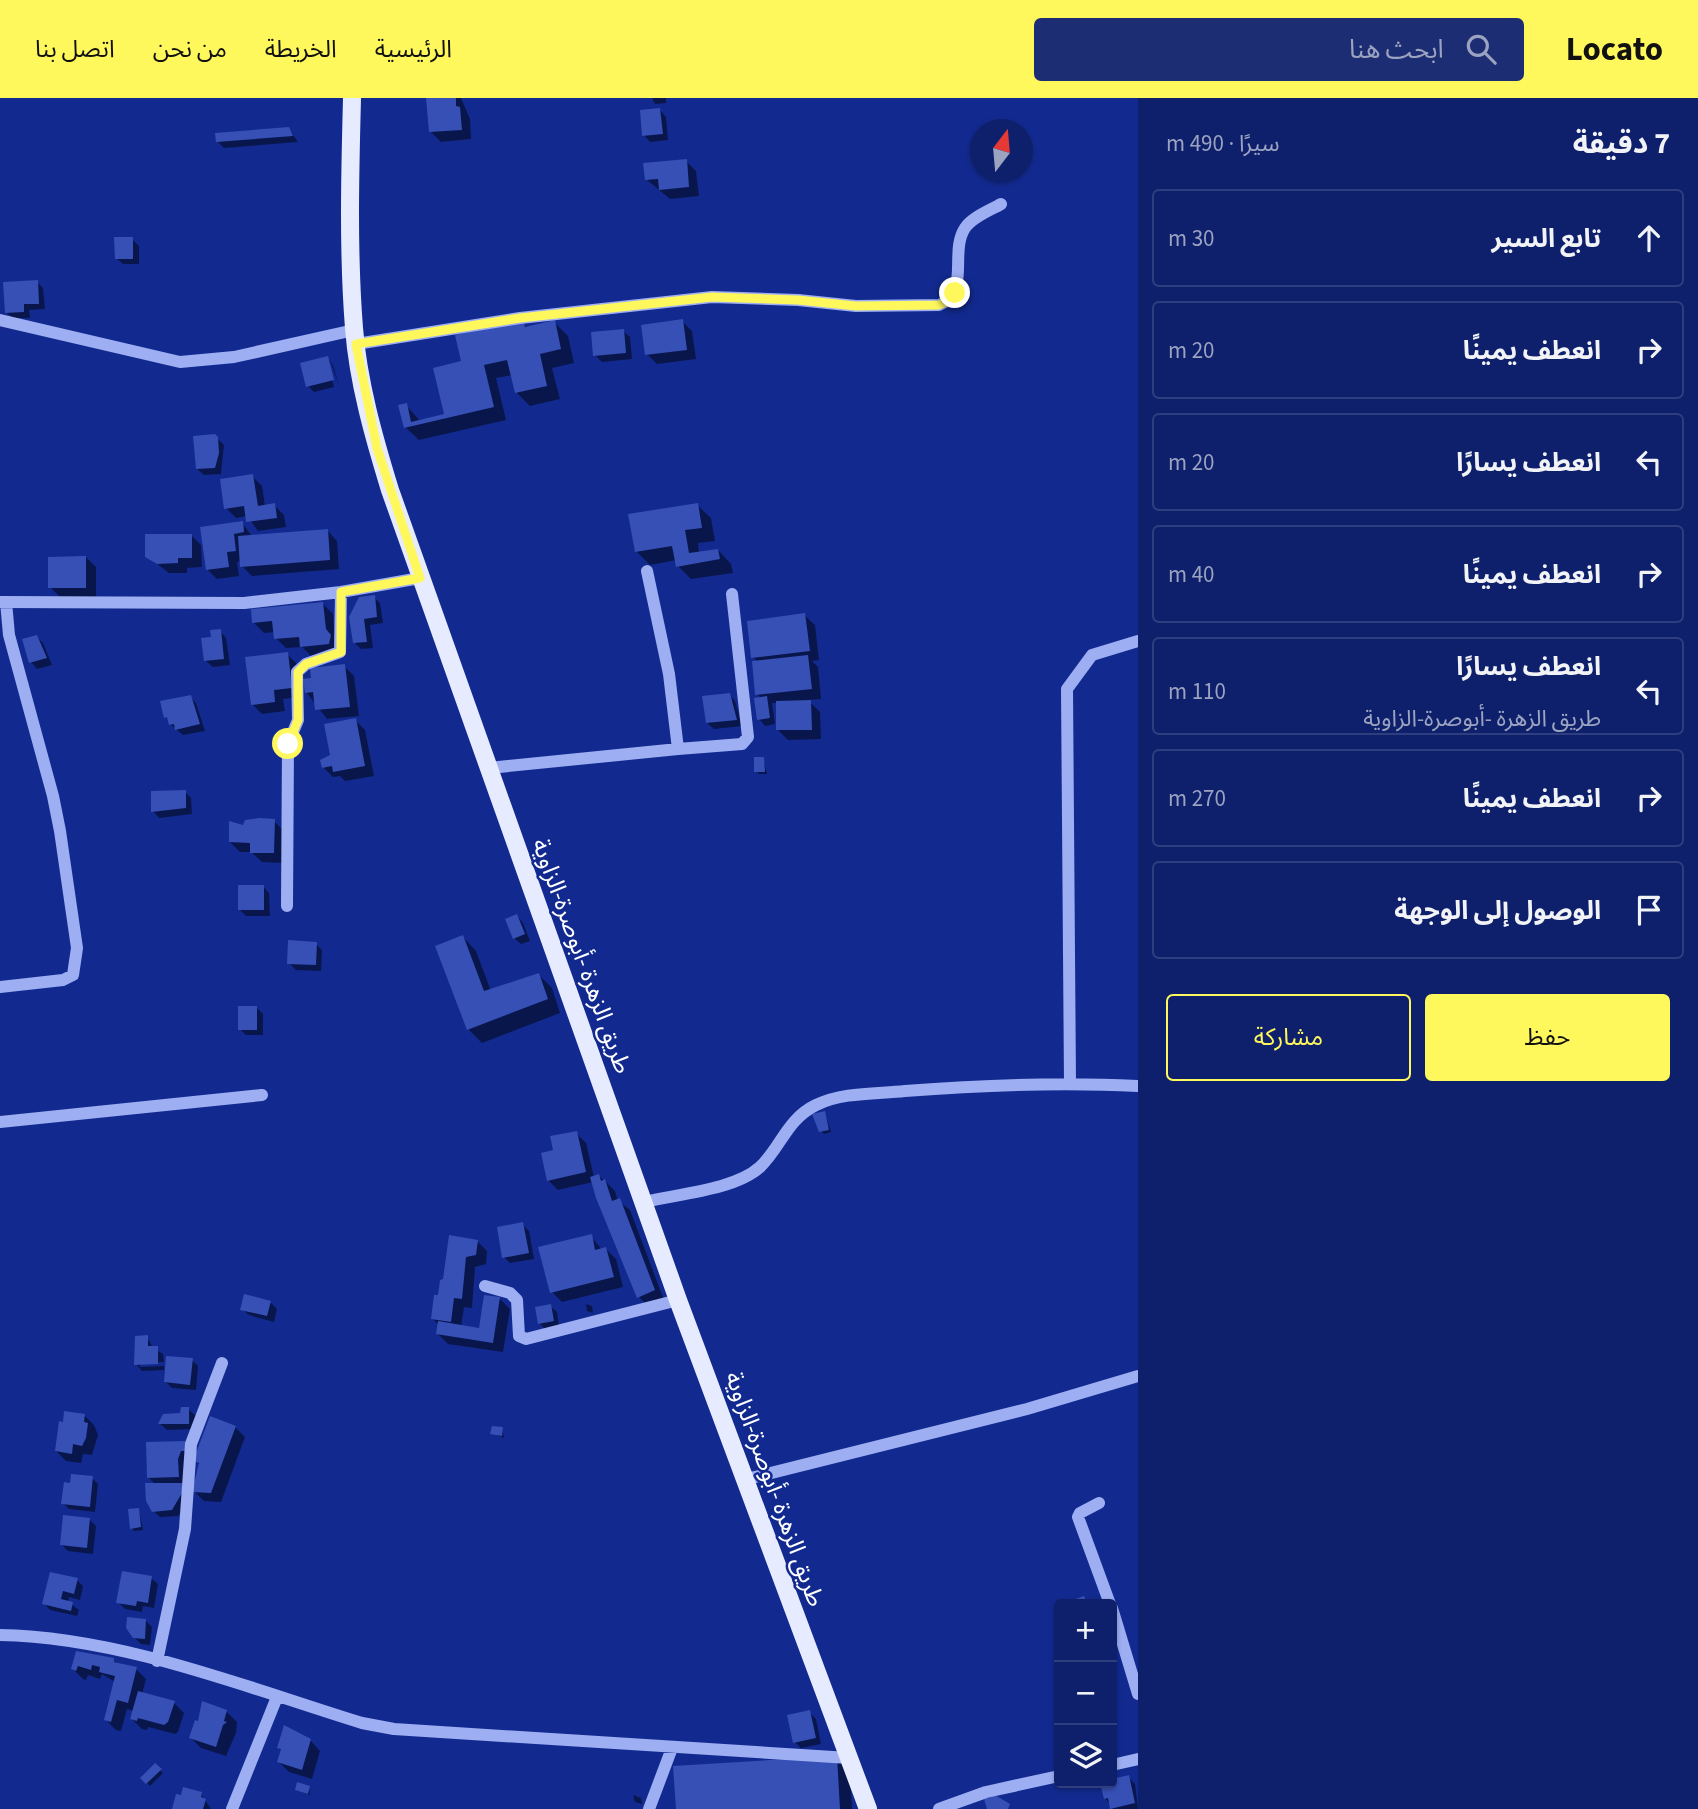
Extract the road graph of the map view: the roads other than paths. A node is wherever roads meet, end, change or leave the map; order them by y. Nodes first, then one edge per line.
1 (352, 98) edge
2 (1002, 204) dead end
3 (0, 320) edge
4 (355, 337) junction
5 (647, 571) dead end
6 (420, 578) junction
7 (341, 592) junction
8 (732, 594) dead end
9 (3, 602) edge
10 (1138, 641) edge
11 (678, 749) junction
12 (489, 768) junction
13 (287, 906) dead end
14 (0, 987) edge
15 (1070, 1084) junction
16 (1138, 1086) edge
17 (262, 1095) dead end
18 (0, 1122) edge
19 (644, 1202) junction
20 (485, 1286) dead end
21 (678, 1300) junction
22 (222, 1363) dead end
23 (1138, 1376) edge
24 (747, 1479) junction
25 (1099, 1503) dead end
26 (1108, 1599) edge
27 (1117, 1626) edge
28 (0, 1635) edge
29 (158, 1661) junction
30 (1138, 1694) edge
31 (276, 1697) junction
32 (672, 1748) junction
33 (849, 1759) junction
34 (1138, 1759) edge
35 (1117, 1764) edge
36 (1054, 1777) edge
37 (232, 1809) edge
38 (649, 1809) edge
39 (868, 1809) edge
40 (939, 1809) edge

1 - 4 main road, طريق الزهرة -أبوصرة-الزاوية
2 - 4 street
3 - 4 street
4 - 6 main road, طريق الزهرة -أبوصرة-الزاوية
5 - 11 street
6 - 7 street
6 - 12 main road, طريق الزهرة -أبوصرة-الزاوية
7 - 9 street
7 - 13 street
8 - 11 street
9 - 14 street
10 - 15 street
11 - 12 street
12 - 19 main road, طريق الزهرة -أبوصرة-الزاوية
15 - 16 street
15 - 19 street
17 - 18 street
19 - 21 main road, طريق الزهرة -أبوصرة-الزاوية
20 - 21 street
21 - 24 main road, طريق الزهرة -أبوصرة-الزاوية
22 - 29 street
23 - 24 street
24 - 33 main road, طريق الزهرة -أبوصرة-الزاوية
25 - 26 street
27 - 30 street
28 - 29 street
29 - 31 street
31 - 32 street
31 - 37 street
32 - 33 street
32 - 38 street
33 - 39 main road, طريق الزهرة -أبوصرة-الزاوية
34 - 35 street
36 - 40 street

